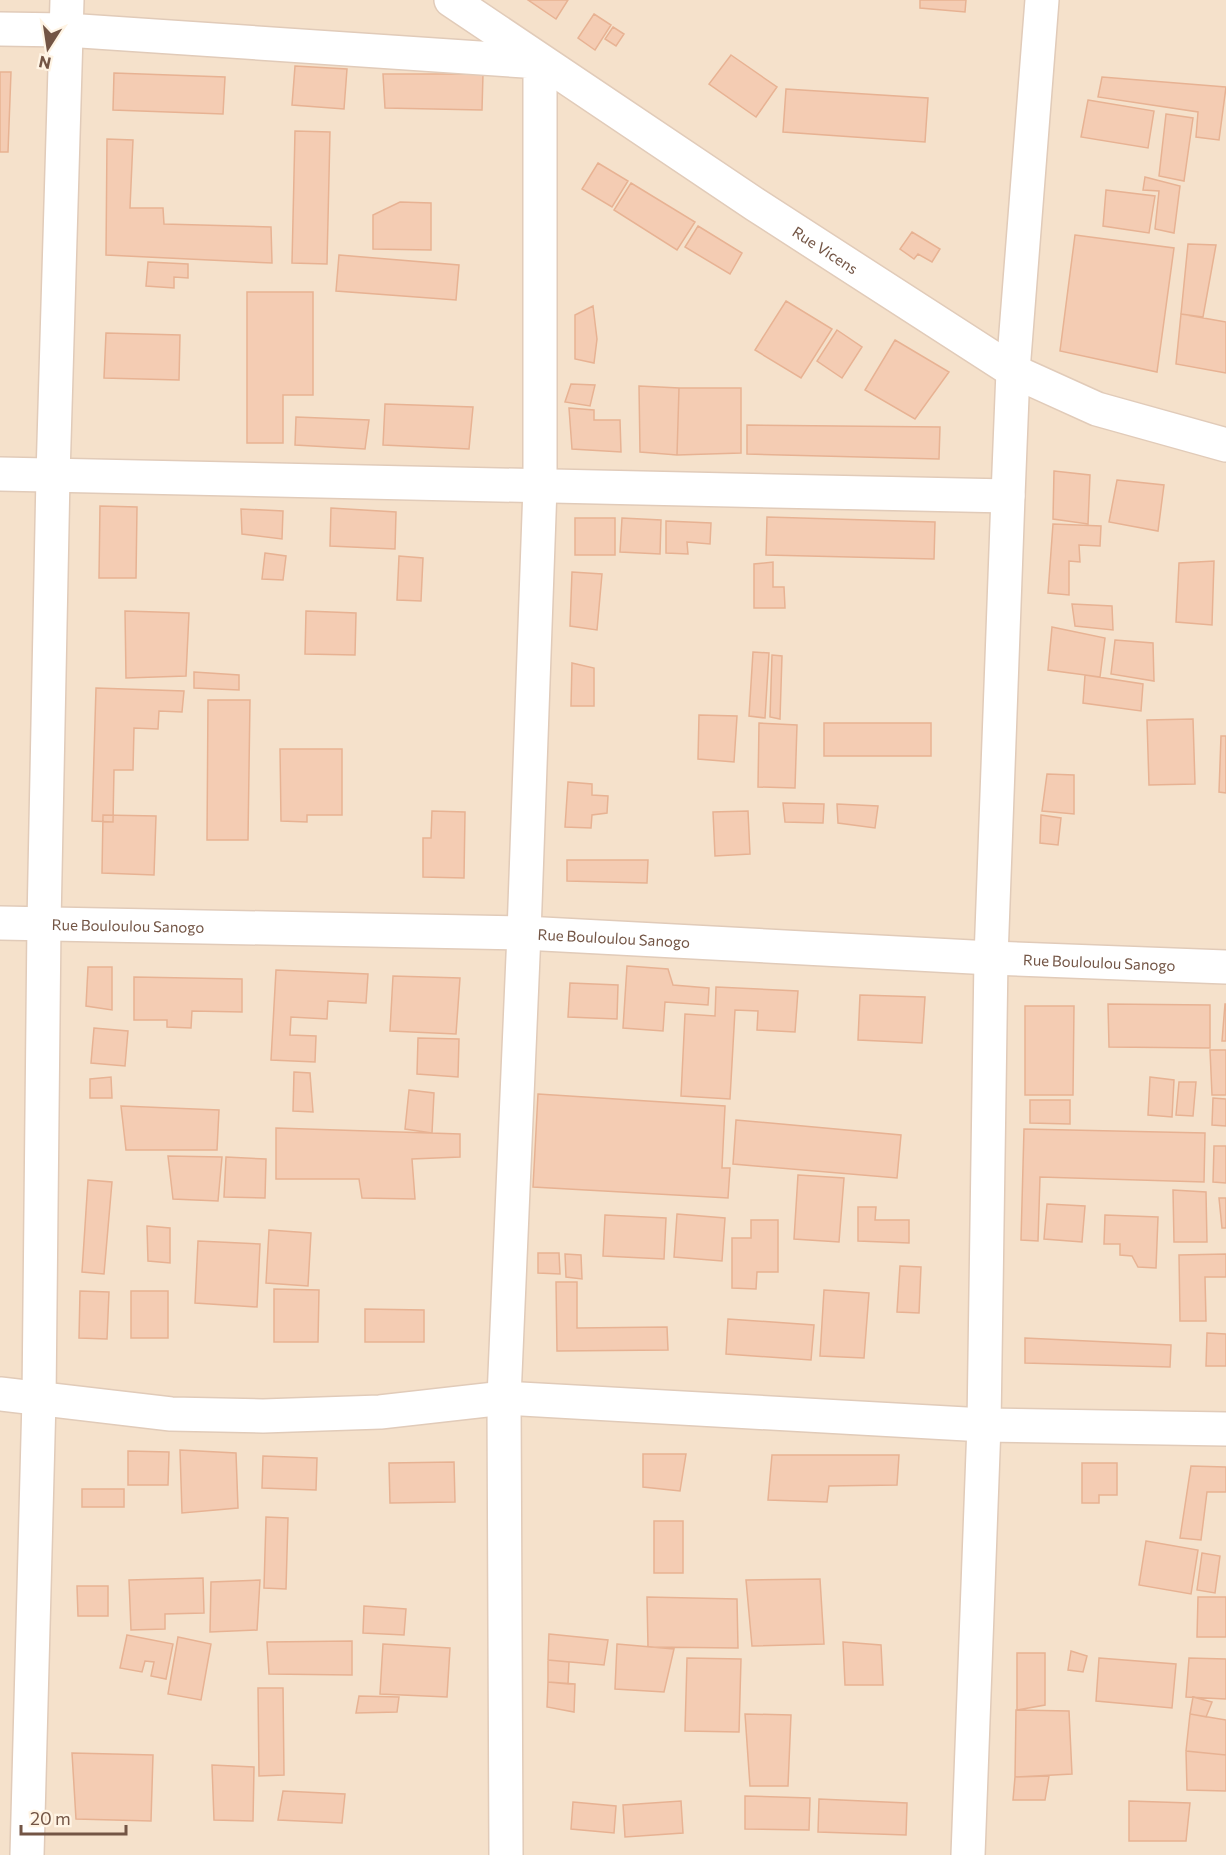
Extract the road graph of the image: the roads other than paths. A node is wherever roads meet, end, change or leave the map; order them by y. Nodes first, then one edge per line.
1 (451, 0) edge
2 (1042, 0) edge
3 (66, 15) edge
4 (0, 29) edge
5 (540, 62) junction
6 (1013, 371) junction
7 (1226, 445) edge
8 (0, 474) edge
9 (53, 476) junction
10 (540, 487) junction
11 (1008, 496) junction
12 (0, 923) edge
13 (44, 923) junction
14 (524, 933) junction
15 (991, 958) junction
16 (1226, 967) edge
17 (0, 1394) edge
18 (504, 1398) junction
19 (39, 1399) junction
20 (984, 1425) junction
21 (1226, 1429) edge
22 (27, 1855) edge
23 (506, 1855) edge
24 (969, 1855) edge

1 - 5 street, Rue Vicens
2 - 6 street
3 - 4 street
3 - 5 street
3 - 9 street
5 - 6 street, Rue Vicens
5 - 10 street
6 - 7 street, Rue Vicens
6 - 11 street
8 - 9 street
9 - 10 street
9 - 13 street
10 - 11 street
10 - 14 street
11 - 15 street
12 - 13 street, Rue Bouloulou Sanogo
13 - 14 street, Rue Bouloulou Sanogo
13 - 19 street
14 - 15 street, Rue Bouloulou Sanogo
14 - 18 street
15 - 16 street, Rue Bouloulou Sanogo
15 - 20 street
17 - 19 street
18 - 19 street
18 - 20 street
18 - 23 street
19 - 22 street
20 - 21 street
20 - 24 street

